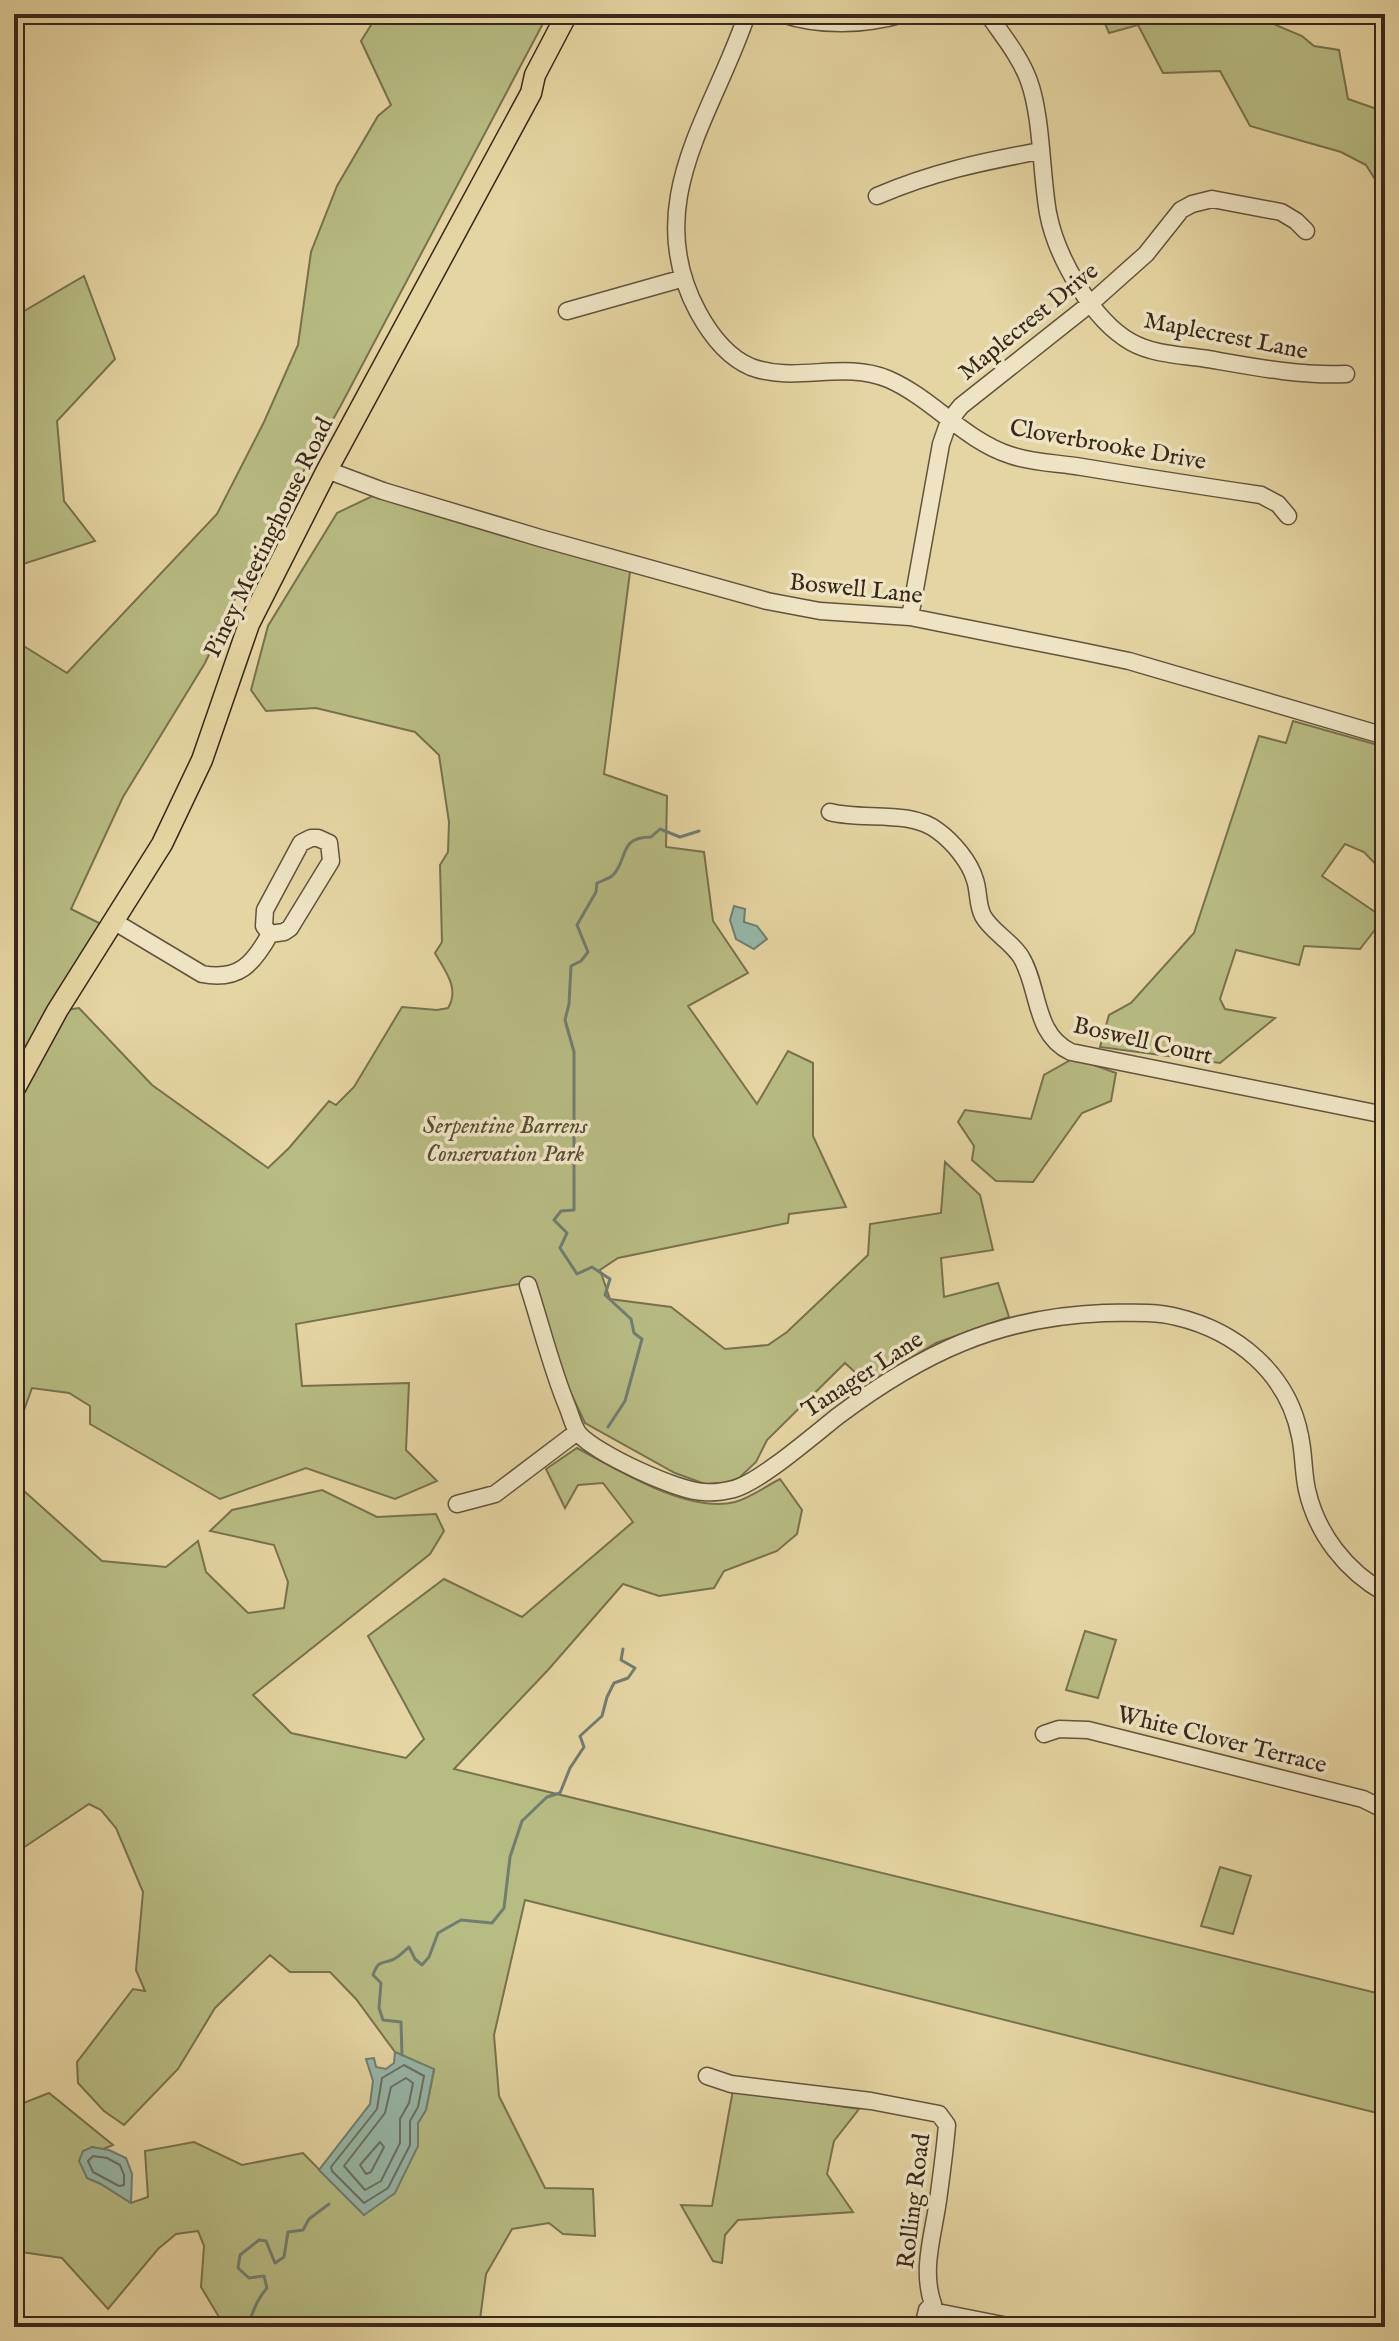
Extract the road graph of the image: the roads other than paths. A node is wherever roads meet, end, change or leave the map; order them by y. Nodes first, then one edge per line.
1 (567, 14) edge
2 (580, 14) edge
3 (747, 14) edge
4 (782, 14) edge
5 (903, 14) edge
6 (988, 14) edge
7 (531, 93) junction
8 (1040, 151) junction
9 (877, 196) dead end
10 (1306, 231) dead end
11 (684, 278) junction
12 (1091, 303) junction
13 (567, 311) dead end
14 (1346, 374) dead end
15 (949, 421) junction
16 (327, 470) junction
17 (1288, 516) dead end
18 (910, 617) junction
19 (1385, 736) edge
20 (830, 812) dead end
21 (115, 922) junction
22 (270, 934) junction
23 (14, 1090) edge
24 (1385, 1115) edge
25 (528, 1285) dead end
26 (577, 1432) junction
27 (457, 1504) dead end
28 (1385, 1593) edge
29 (1044, 1734) dead end
30 (1385, 1810) edge
31 (707, 2076) dead end
32 (927, 2310) junction
33 (923, 2327) edge
34 (1013, 2327) edge

1 - 7 main road, Piney Meetinghouse Road
2 - 7 main road, Piney Meetinghouse Road
3 - 11 street, Cloverbrooke Drive
4 - 5 street
6 - 8 street, Maplecrest Lane
7 - 16 main road, Piney Meetinghouse Road
8 - 9 street
8 - 12 street, Maplecrest Lane
10 - 12 street, Maplecrest Drive
11 - 13 street
11 - 15 street, Cloverbrooke Drive
12 - 14 street, Maplecrest Lane
12 - 15 street, Maplecrest Drive
15 - 17 street, Cloverbrooke Drive
15 - 18 street, Maplecrest Drive
16 - 18 street, Boswell Lane
16 - 21 main road, Piney Meetinghouse Road
18 - 19 street, Boswell Lane
20 - 24 street, Boswell Court
21 - 22 street
21 - 23 main road, Piney Meetinghouse Road
22 - 22 street
25 - 26 street
26 - 27 street
26 - 28 street, Tanager Lane
29 - 30 street, White Clover Terrace
31 - 32 street, Rolling Road
32 - 33 street, Rolling Road
32 - 34 street

